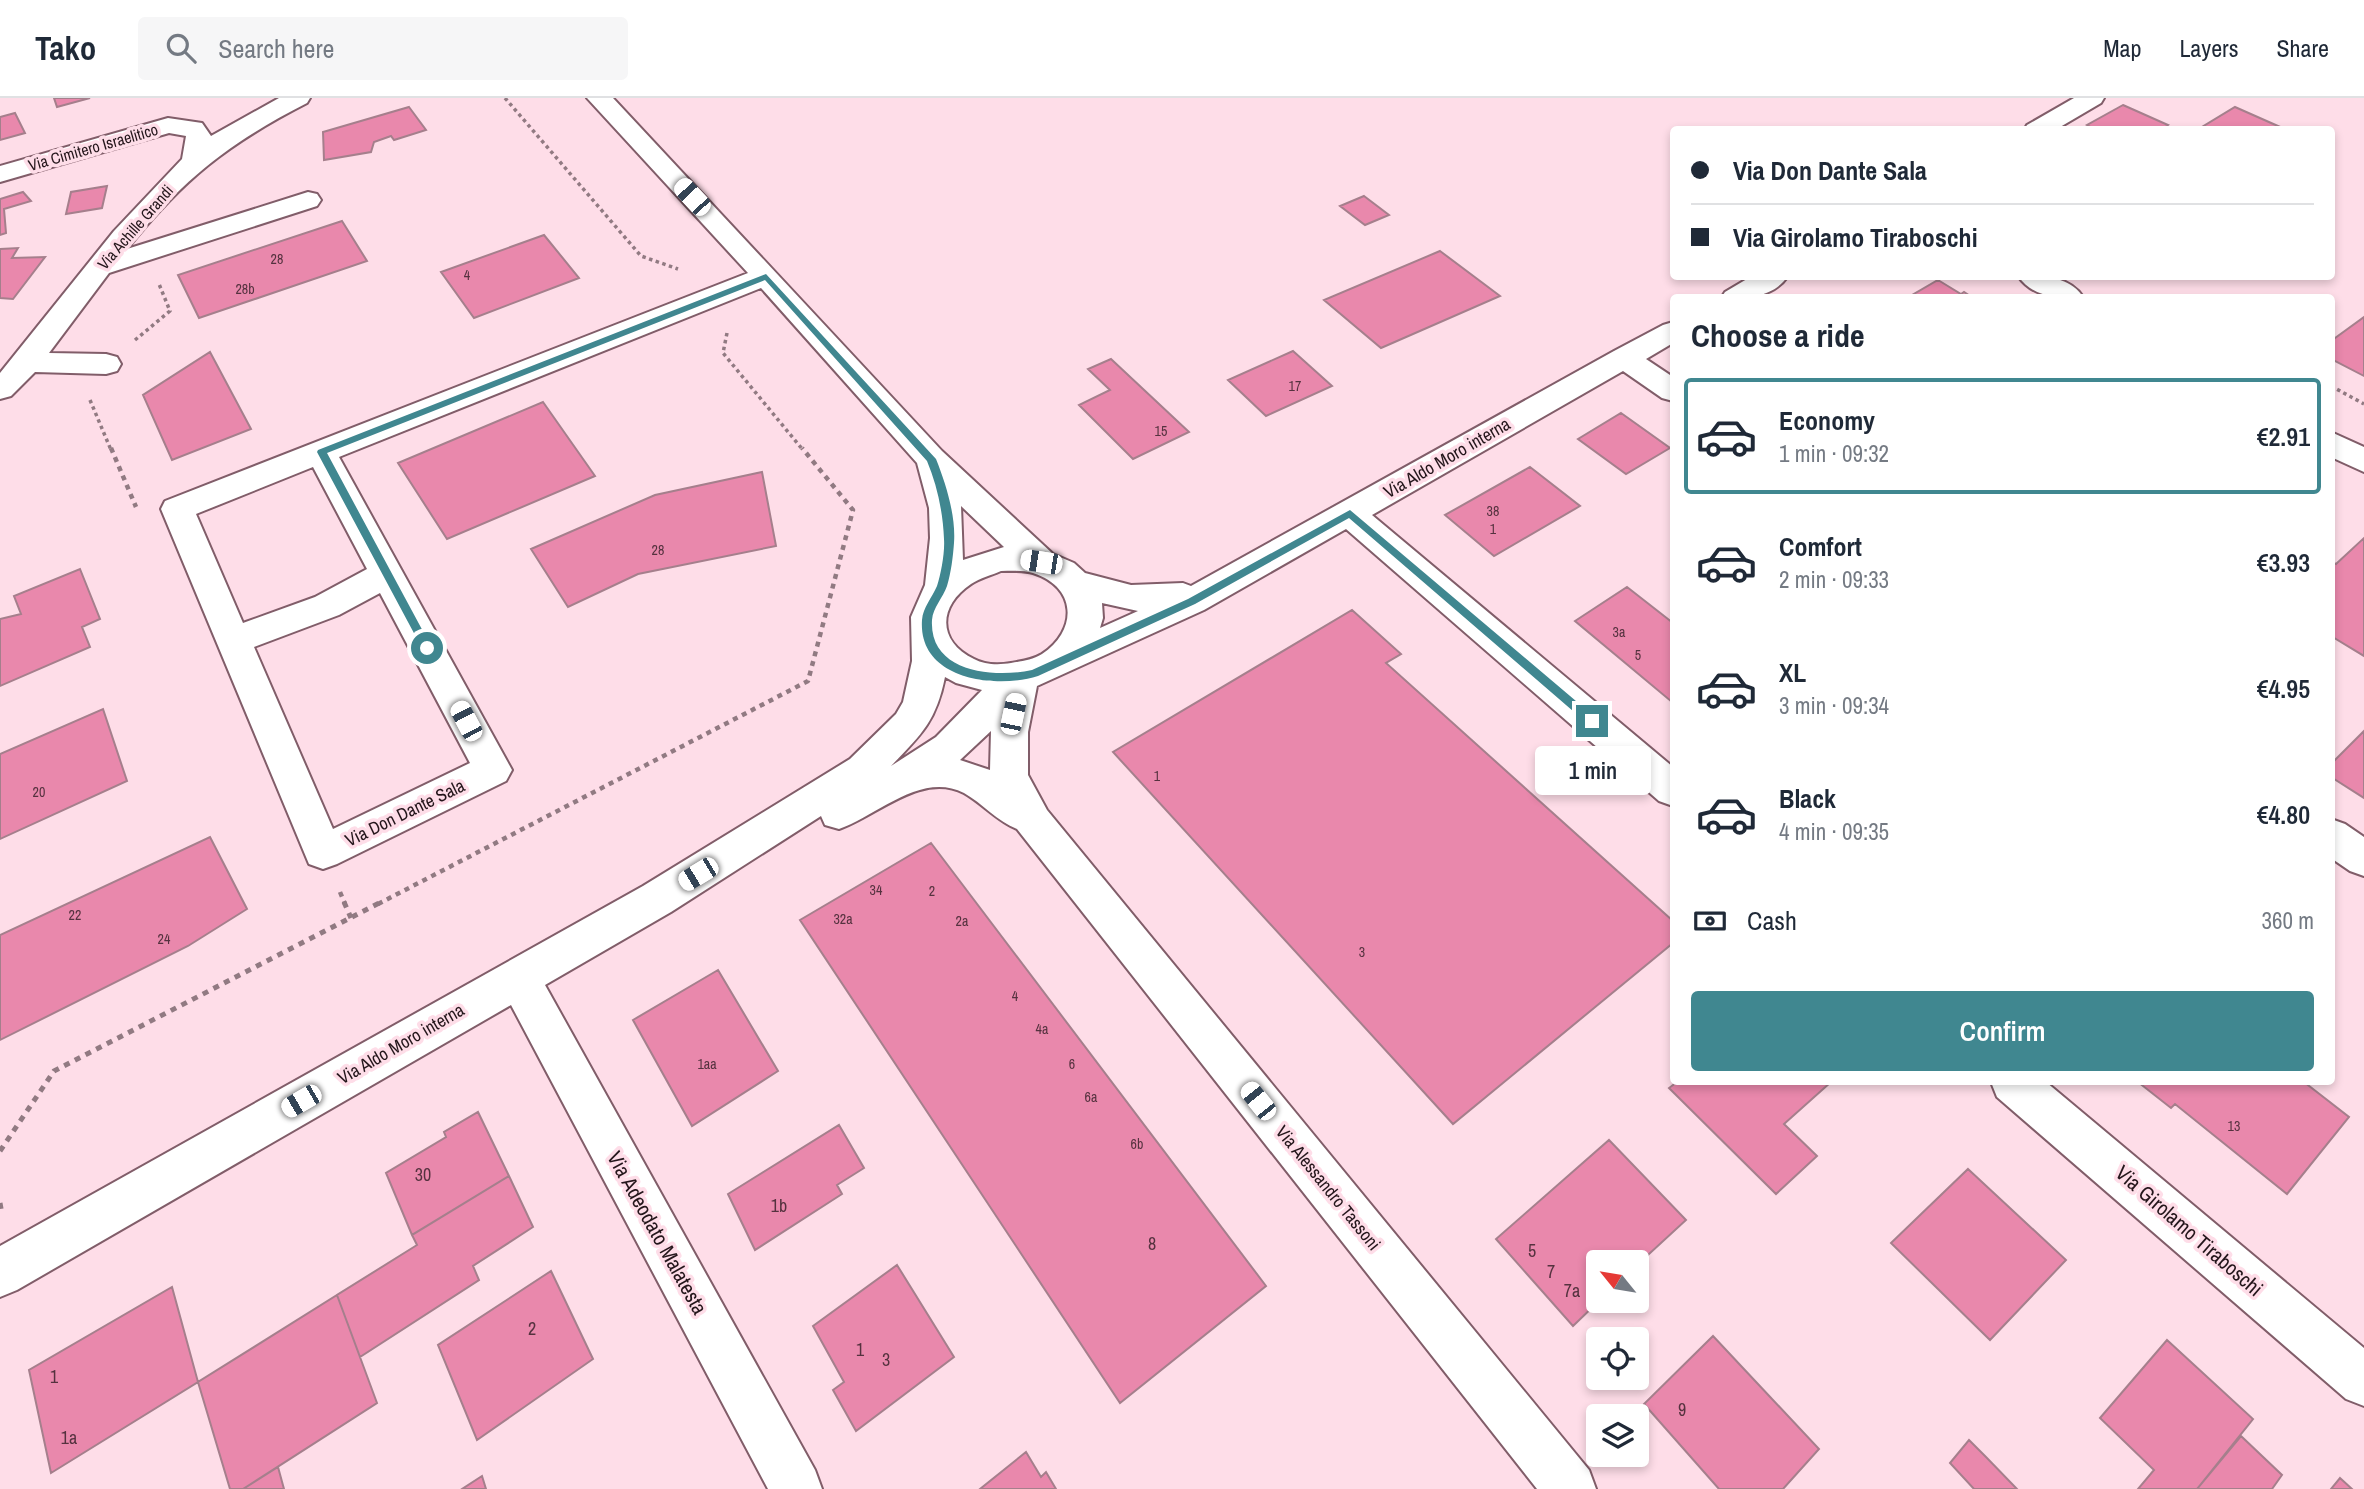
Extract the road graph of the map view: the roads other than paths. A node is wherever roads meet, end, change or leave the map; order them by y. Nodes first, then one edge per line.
1 (298, 98) edge
2 (598, 98) edge
3 (2092, 98) edge
4 (2043, 126) edge
5 (194, 160) junction
6 (0, 174) edge
7 (309, 200) dead end
8 (100, 267) junction
9 (766, 276) junction
10 (1767, 280) edge
11 (2039, 280) edge
12 (1742, 294) edge
13 (2063, 294) edge
14 (1670, 333) edge
15 (1624, 358) junction
16 (27, 362) junction
17 (106, 364) dead end
18 (0, 389) edge
19 (1670, 389) edge
20 (2335, 445) edge
21 (321, 452) junction
22 (931, 459) junction
23 (2364, 461) edge
24 (1350, 513) junction
25 (1041, 562) junction
26 (387, 574) junction
27 (1074, 582) junction
28 (1222, 584) junction
29 (942, 587) junction
30 (929, 637) junction
31 (233, 641) junction
32 (1058, 662) junction
33 (1016, 678) junction
34 (896, 780) junction
35 (1670, 787) edge
36 (1033, 822) junction
37 (2335, 839) edge
38 (2364, 859) edge
39 (657, 900) junction
40 (518, 977) junction
41 (2018, 1085) edge
42 (0, 1273) edge
43 (2364, 1381) edge
44 (796, 1489) edge
45 (1570, 1489) edge

1 - 5 street, Via Achille Grandi
2 - 9 street
3 - 4 street
5 - 6 street, Via Cimitero Israelitico
5 - 8 street, Via Achille Grandi
7 - 8 street
8 - 16 street, Via Achille Grandi
9 - 21 street
9 - 22 street
10 - 12 street
11 - 13 street
14 - 15 street, Via Aldo Moro interna
15 - 19 street
15 - 24 street, Via Aldo Moro interna
16 - 17 street
16 - 18 street, Via Achille Grandi
20 - 23 street
21 - 26 street, Via Don Dante Sala
21 - 31 street, Via Don Dante Sala
22 - 25 street
22 - 29 street
24 - 28 street, Via Aldo Moro interna
24 - 35 street
25 - 27 street
25 - 29 street
26 - 31 street
26 - 31 street, Via Don Dante Sala
27 - 28 street, Via Aldo Moro interna
27 - 32 street
28 - 32 street, Via Aldo Moro interna
29 - 30 street
30 - 33 street
30 - 39 street, Via Aldo Moro interna
32 - 33 street
33 - 34 street, Via Aldo Moro interna
33 - 36 street, Via Alessandro Tassoni
34 - 36 street, Via Alessandro Tassoni
34 - 39 street, Via Aldo Moro interna
36 - 45 street, Via Alessandro Tassoni
37 - 38 street
39 - 40 street, Via Aldo Moro interna
40 - 42 street, Via Aldo Moro interna
40 - 44 street, Via Adeodato Malatesta
41 - 43 street, Via Girolamo Tiraboschi

